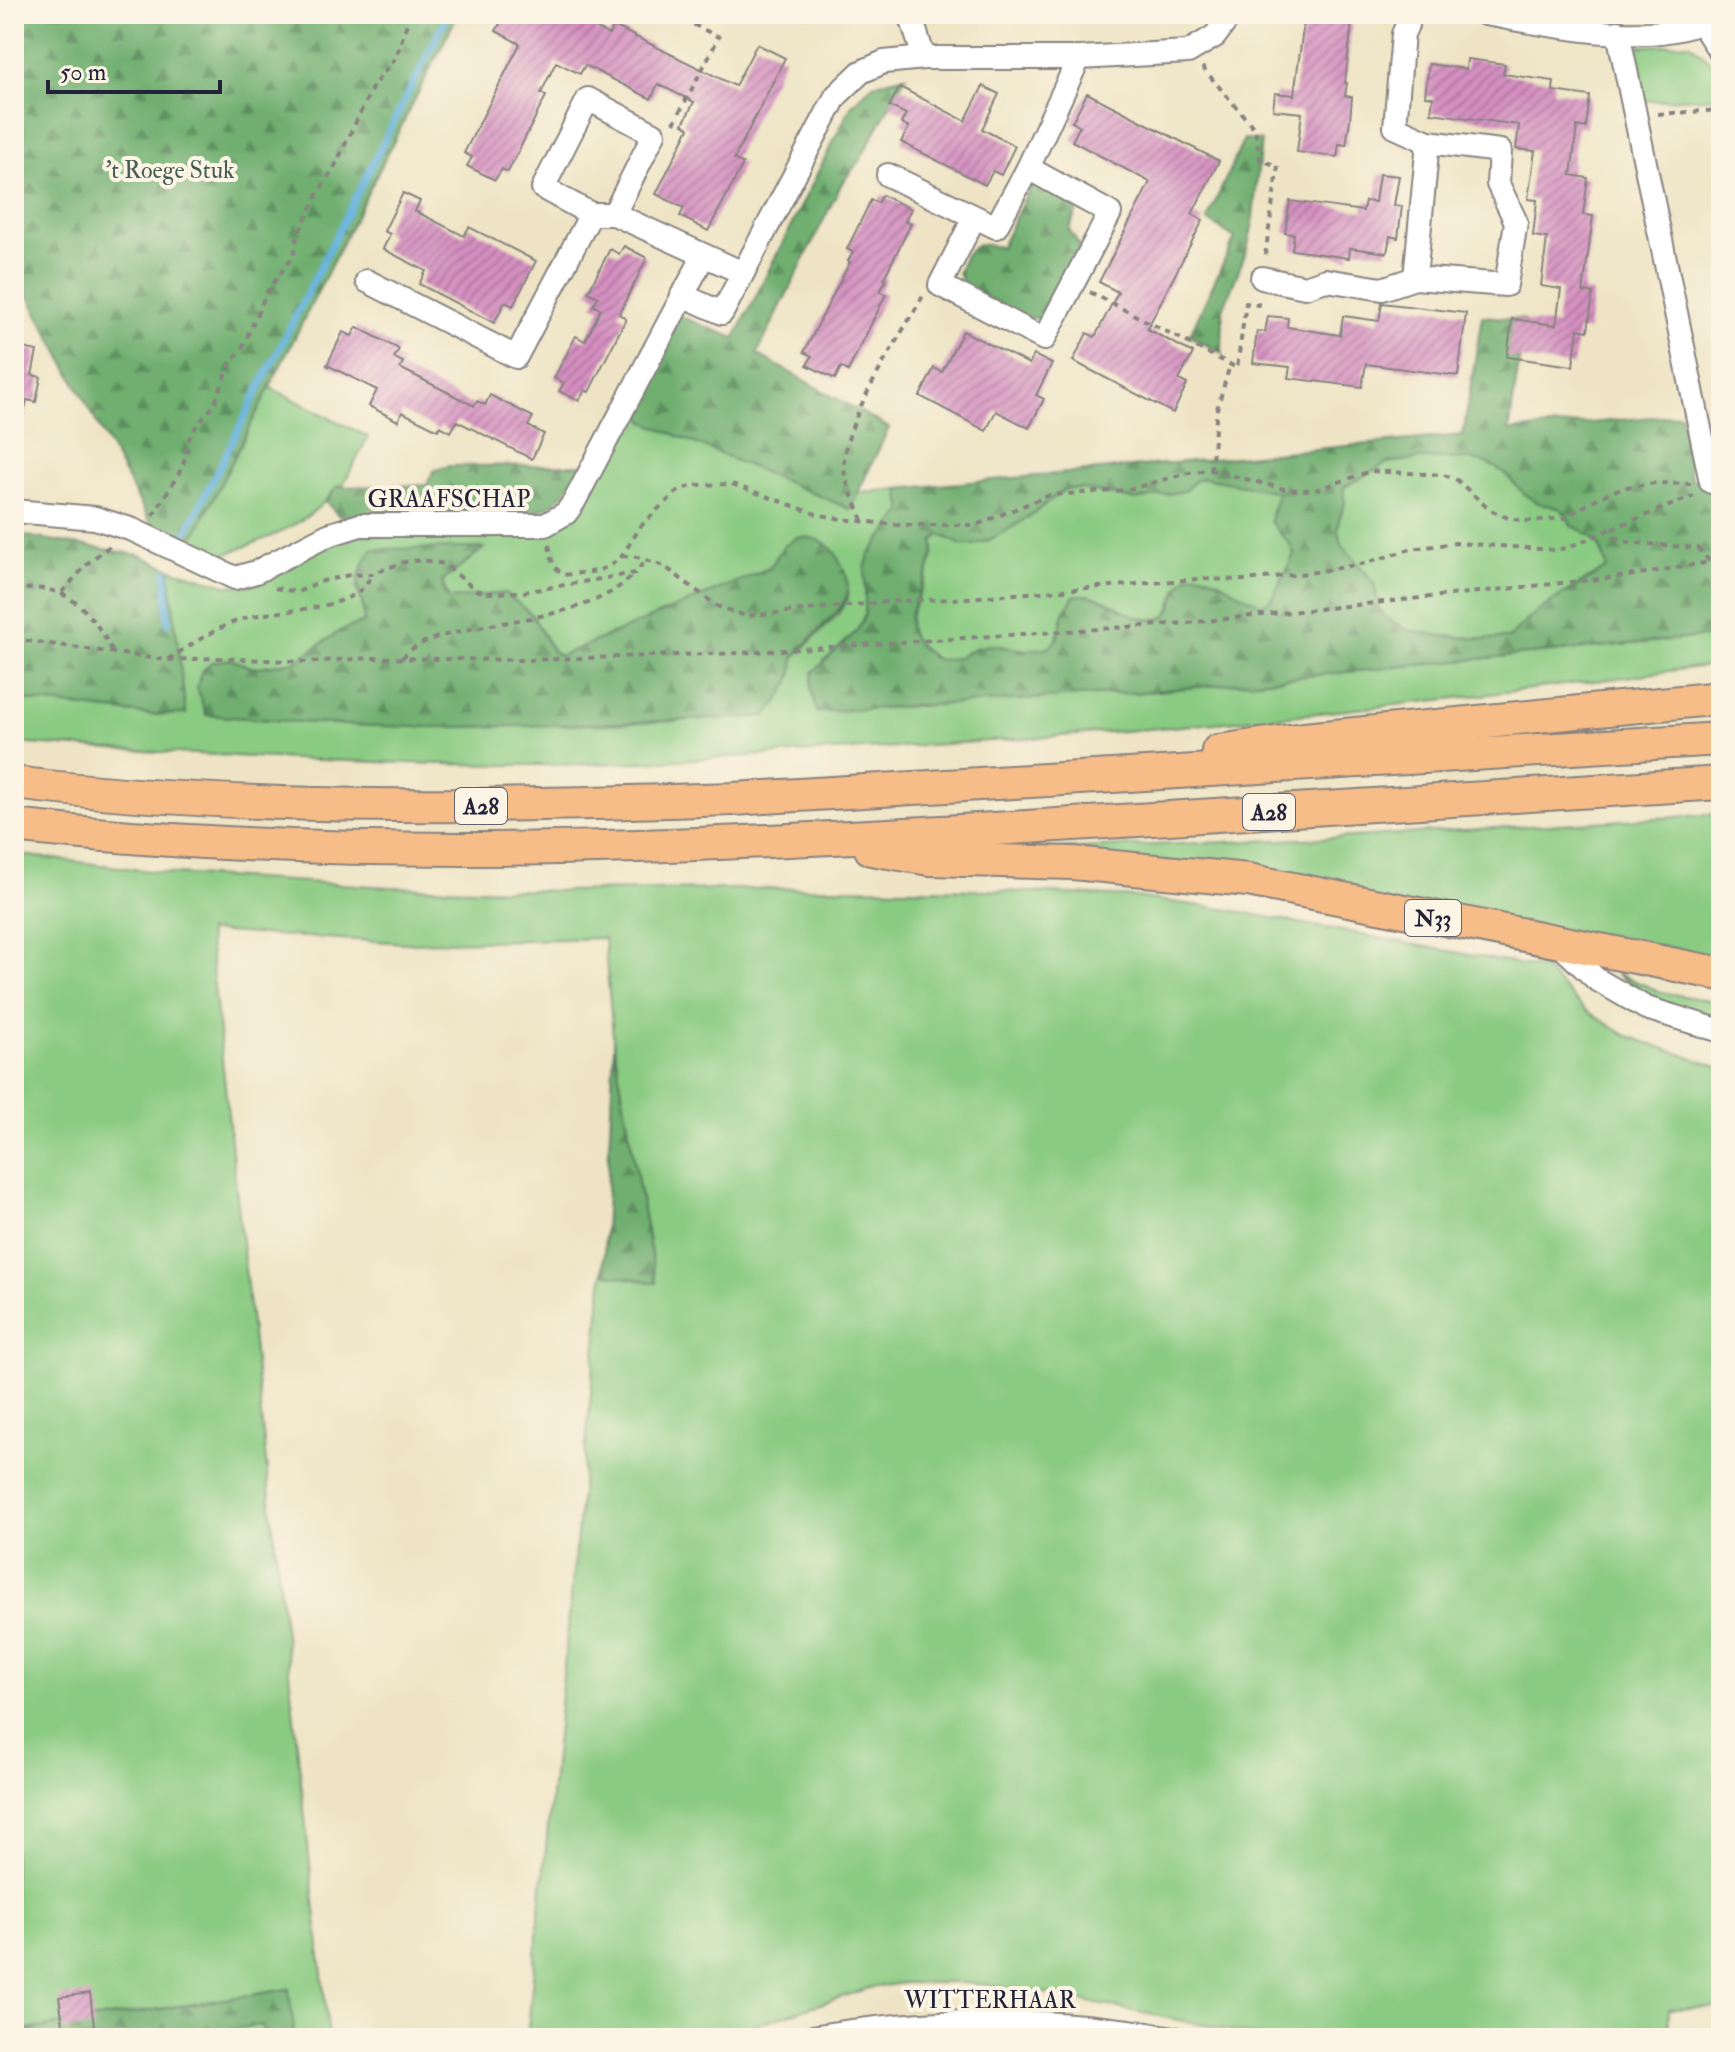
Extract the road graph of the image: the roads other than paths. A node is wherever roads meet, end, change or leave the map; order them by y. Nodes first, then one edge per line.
1 (910, 14) edge
2 (1231, 14) edge
3 (1412, 14) edge
4 (1485, 14) edge
5 (1708, 19) edge
6 (1618, 32) junction
7 (1721, 53) edge
8 (924, 58) junction
9 (1079, 58) junction
10 (1428, 142) junction
11 (1028, 168) junction
12 (888, 175) dead end
13 (591, 214) junction
14 (614, 214) junction
15 (974, 218) junction
16 (703, 257) junction
17 (743, 273) junction
18 (1262, 278) road end
19 (1415, 278) junction
20 (367, 281) dead end
21 (682, 295) junction
22 (1711, 482) road end
23 (14, 511) edge
24 (1721, 698) edge
25 (1721, 739) edge
26 (14, 783) edge
27 (1721, 783) edge
28 (949, 787) junction
29 (14, 826) edge
30 (818, 840) junction
31 (1558, 943) junction
32 (1721, 974) edge
33 (1721, 1031) edge
34 (806, 2038) edge
35 (1174, 2038) edge

1 - 8 street
2 - 9 street
3 - 10 street
4 - 6 street
5 - 6 street
5 - 7 street
6 - 22 street
8 - 9 street
8 - 17 street
9 - 11 street
10 - 19 street
10 - 19 street
11 - 15 street
11 - 15 street
12 - 15 street
13 - 14 street
13 - 14 street
13 - 20 street
14 - 16 street
16 - 17 street
16 - 21 street, GRAAFSCHAP
17 - 21 street
18 - 19 street
21 - 23 street, GRAAFSCHAP
24 - 28 highway
25 - 28 highway, A28
26 - 28 highway, A28
27 - 30 highway, A28
29 - 30 highway, A28
30 - 31 highway, N33
31 - 32 highway, N33
31 - 33 street
34 - 35 street, WITTERHAAR

